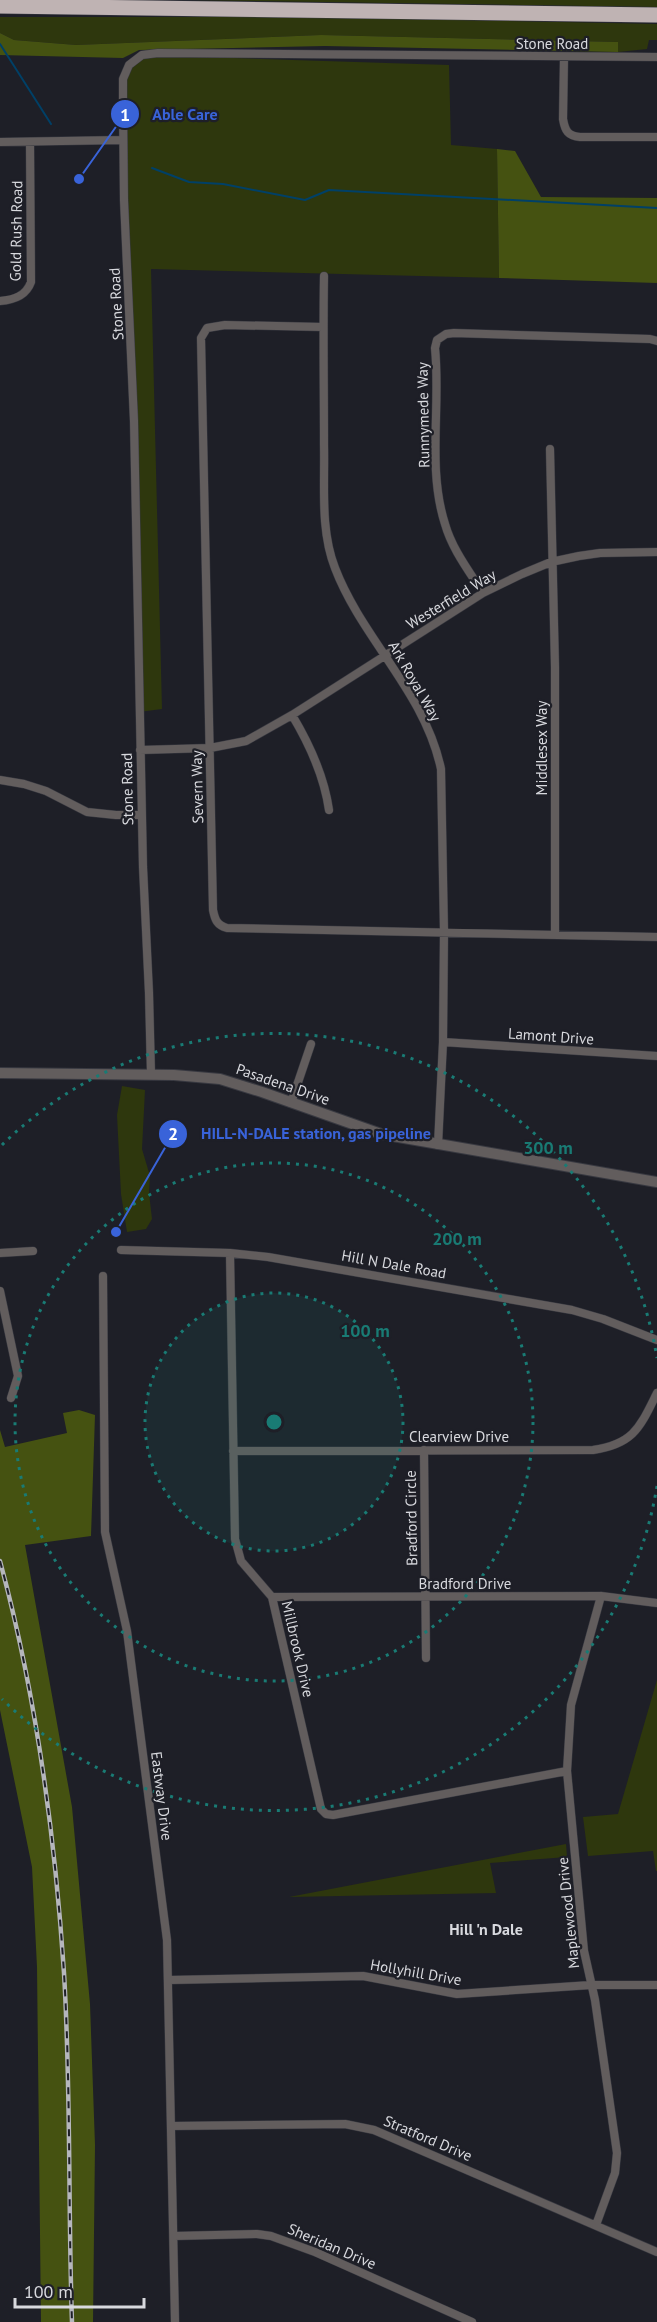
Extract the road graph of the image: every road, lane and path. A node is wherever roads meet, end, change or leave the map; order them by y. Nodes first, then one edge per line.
1 (0, 6) edge
2 (657, 15) edge
3 (564, 57) junction
4 (657, 57) edge
5 (657, 137) edge
6 (123, 140) junction
7 (0, 142) edge
8 (30, 142) junction
9 (324, 276) dead end
10 (0, 301) edge
11 (323, 327) junction
12 (657, 341) edge
13 (550, 449) dead end
14 (657, 552) edge
15 (551, 562) junction
16 (483, 593) junction
17 (385, 655) junction
18 (292, 715) junction
19 (210, 748) junction
20 (140, 750) junction
21 (0, 780) edge
22 (329, 810) dead end
23 (141, 815) junction
24 (444, 932) junction
25 (555, 934) junction
26 (657, 937) edge
27 (443, 1042) junction
28 (311, 1044) dead end
29 (657, 1056) edge
30 (0, 1073) edge
31 (151, 1074) junction
32 (291, 1103) junction
33 (438, 1145) junction
34 (657, 1182) edge
35 (121, 1250) dead end
36 (33, 1251) dead end
37 (0, 1253) edge
38 (230, 1253) junction
39 (104, 1276) dead end
40 (0, 1291) edge
41 (657, 1340) edge
42 (657, 1393) edge
43 (11, 1398) dead end
44 (424, 1450) junction
45 (233, 1451) junction
46 (602, 1596) junction
47 (272, 1597) junction
48 (426, 1597) junction
49 (657, 1603) edge
50 (426, 1658) dead end
51 (567, 1771) junction
52 (170, 1980) junction
53 (591, 1985) junction
54 (657, 1985) edge
55 (172, 2126) junction
56 (596, 2225) junction
57 (174, 2235) junction
58 (657, 2252) edge
59 (175, 2322) edge
60 (472, 2322) edge

1 - 2 highway
3 - 4 street, Stone Road
3 - 5 street
3 - 6 street, Stone Road
6 - 8 street
6 - 20 street, Stone Road
7 - 8 street
8 - 10 street, Gold Rush Road
9 - 11 street, Ark Royal Way
11 - 17 street, Ark Royal Way
11 - 19 street, Severn Way
12 - 16 street, Runnymede Way
13 - 15 street, Middlesex Way
14 - 15 street, Westerfield Way
15 - 16 street, Westerfield Way
15 - 25 street, Middlesex Way
16 - 17 street, Westerfield Way
17 - 18 street, Westerfield Way
17 - 24 street, Ark Royal Way
18 - 19 street, Westerfield Way
18 - 22 street
19 - 20 street, Westerfield Way
19 - 24 street, Severn Way
20 - 23 street, Stone Road
21 - 23 street
23 - 31 street, Stone Road
24 - 25 street, Severn Way
24 - 27 street, Ark Royal Way
25 - 26 street, Severn Way
27 - 29 street, Lamont Drive
27 - 33 street, Ark Royal Way
28 - 32 street
30 - 31 street, Pasadena Drive
31 - 32 street, Pasadena Drive
32 - 33 street, Pasadena Drive
33 - 34 street, Pasadena Drive
35 - 38 street, Hill N Dale Road
36 - 37 street
38 - 41 street, Hill N Dale Road
38 - 45 street, Millbrook Drive
39 - 52 street, Eastway Drive
40 - 43 street
42 - 44 street, Clearview Drive
44 - 45 street, Clearview Drive
44 - 48 street, Bradford Circle
45 - 47 street, Millbrook Drive
46 - 48 street, Bradford Drive
46 - 49 street, Bradford Drive
46 - 51 street, Maplewood Drive
47 - 48 street, Bradford Drive
47 - 51 street, Millbrook Drive
48 - 50 street, Bradford Circle
51 - 53 street, Maplewood Drive
52 - 53 street, Hollyhill Drive
52 - 55 street, Eastway Drive
53 - 54 street, Hollyhill Drive
53 - 56 street, Maplewood Drive
55 - 56 street, Stratford Drive
55 - 57 street, Eastway Drive
56 - 58 street, Stratford Drive
57 - 59 street, Eastway Drive
57 - 60 street, Sheridan Drive

